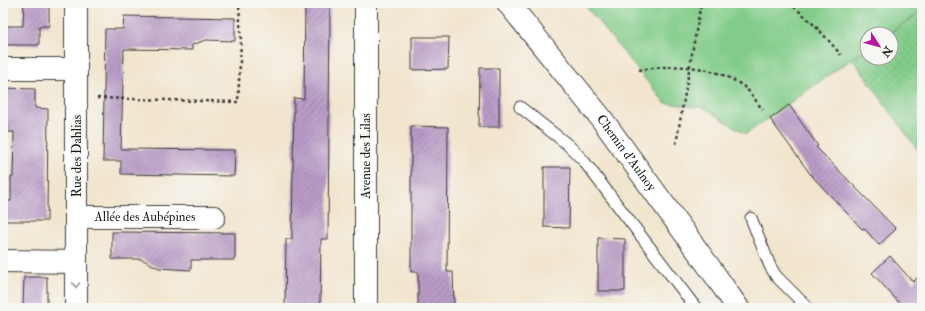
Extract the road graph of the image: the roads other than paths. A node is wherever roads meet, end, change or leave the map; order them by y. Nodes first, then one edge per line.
1 (76, 3) edge
2 (366, 3) edge
3 (508, 3) edge
4 (3, 69) edge
5 (76, 69) junction
6 (520, 108) dead end
7 (77, 217) junction
8 (214, 217) dead end
9 (751, 218) dead end
10 (3, 261) edge
11 (76, 262) junction
12 (76, 308) edge
13 (366, 308) edge
14 (696, 308) edge
15 (738, 308) edge
16 (808, 308) edge

1 - 5 street, Rue des Dahlias
2 - 13 street, Avenue des Lilas
3 - 15 street, Chemin d'Aulnoy
4 - 5 street
5 - 7 street, Rue des Dahlias
6 - 14 lane
7 - 8 street, Allée des Aubépines
7 - 11 street, Rue des Dahlias
9 - 16 lane
10 - 11 street
11 -> 12 street, Rue des Dahlias

